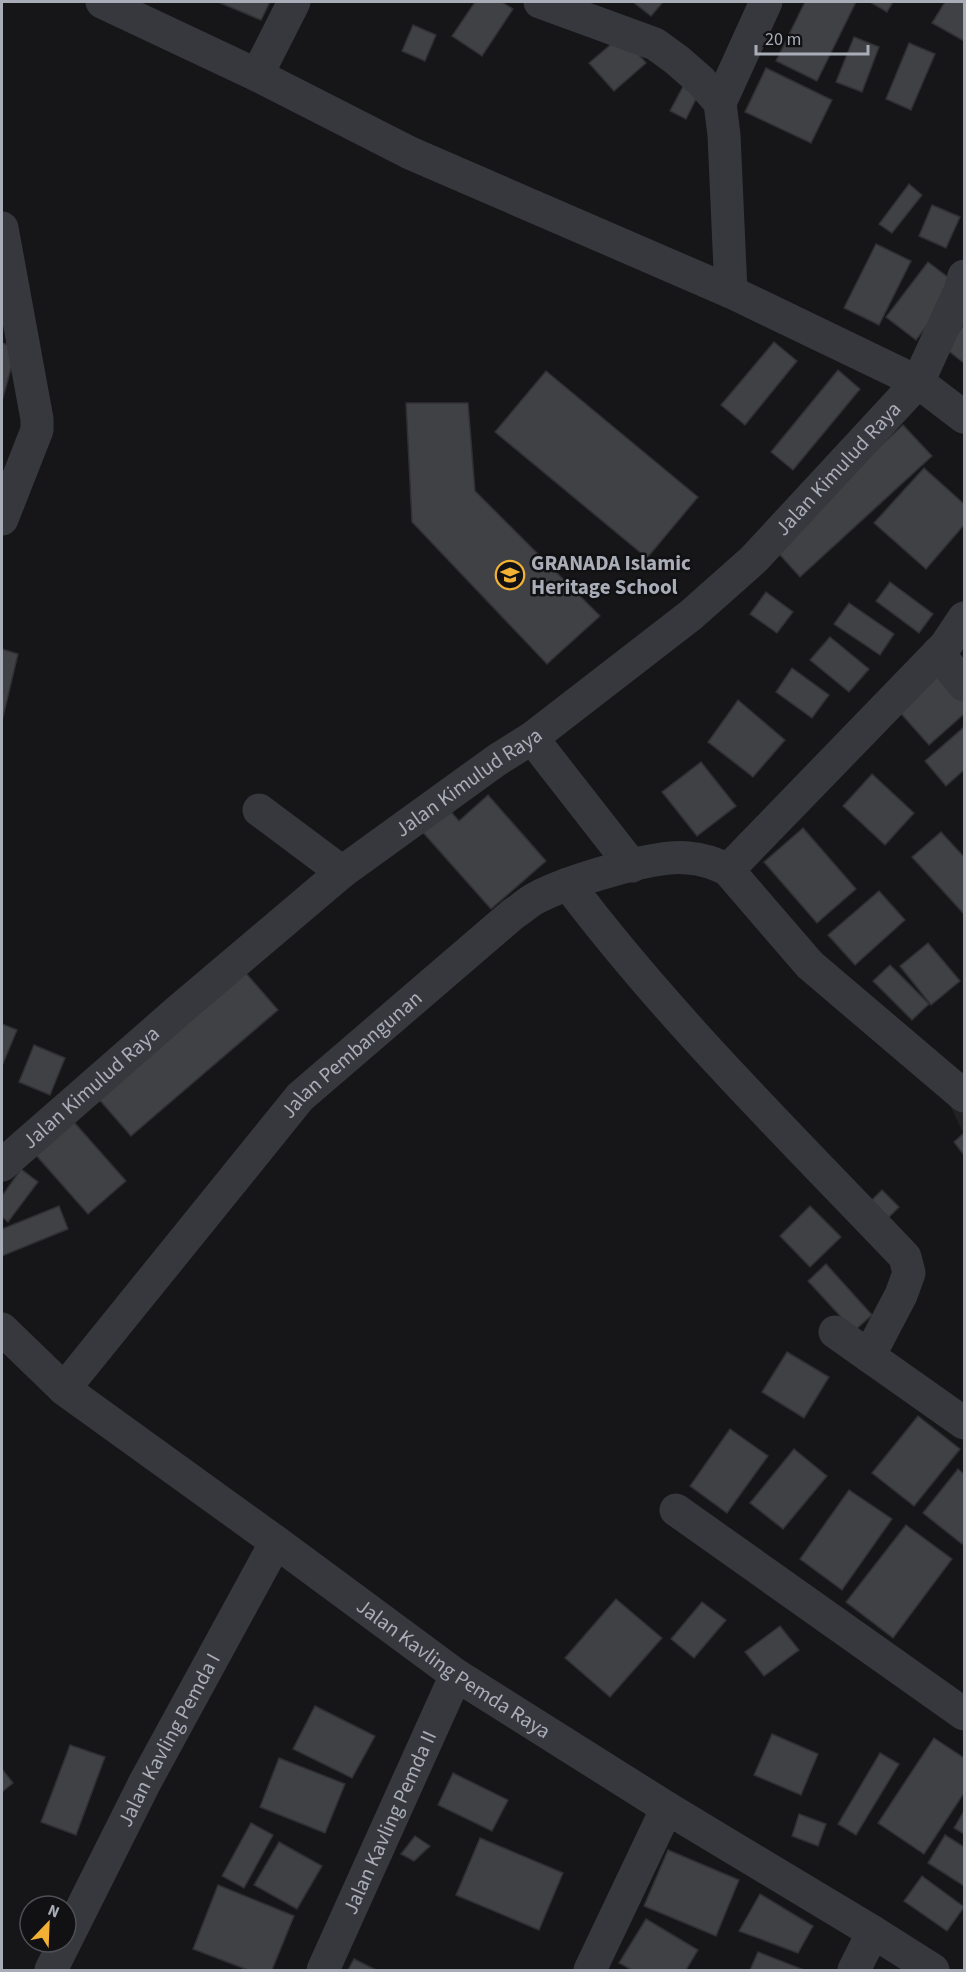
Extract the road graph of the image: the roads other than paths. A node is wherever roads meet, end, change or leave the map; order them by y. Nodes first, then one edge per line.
1 (102, 2) edge
2 (294, 2) edge
3 (540, 2) edge
4 (766, 2) edge
5 (257, 75) junction
6 (720, 103) junction
7 (2, 228) edge
8 (964, 276) edge
9 (731, 292) junction
10 (918, 382) junction
11 (964, 417) edge
12 (2, 519) edge
13 (964, 618) edge
14 (938, 653) junction
15 (964, 685) edge
16 (532, 738) junction
17 (259, 810) dead end
18 (633, 866) junction
19 (728, 870) junction
20 (342, 872) junction
21 (568, 884) junction
22 (964, 1096) edge
23 (2, 1165) edge
24 (2, 1329) edge
25 (835, 1332) dead end
26 (869, 1356) junction
27 (64, 1389) junction
28 (964, 1423) edge
29 (676, 1510) dead end
30 (276, 1542) junction
31 (456, 1675) junction
32 (964, 1714) edge
33 (667, 1808) junction
34 (78, 1915) edge
35 (873, 1932) junction
36 (59, 1954) edge
37 (51, 1971) edge
38 (324, 1971) edge
39 (590, 1971) edge
40 (854, 1971) edge
41 (933, 1971) edge

1 - 5 street
2 - 5 street
3 - 6 street
4 - 6 street
5 - 9 street
6 - 9 street
7 - 12 street
8 - 10 street, Jalan Kimulud Raya
9 - 10 street
10 - 11 street
10 - 16 street, Jalan Kimulud Raya
13 - 14 street
14 - 15 street
14 - 19 street
16 - 18 street
16 - 20 street, Jalan Kimulud Raya
17 - 20 street
18 - 19 street, Jalan Pembangunan
18 - 21 street, Jalan Pembangunan
19 - 22 street
20 - 23 street, Jalan Kimulud Raya
21 - 26 street
21 - 27 street, Jalan Pembangunan
24 - 27 street, Jalan Kavling Pemda Raya
25 - 26 street
26 - 28 street
27 - 30 street, Jalan Kavling Pemda Raya
29 - 32 street
30 - 31 street, Jalan Kavling Pemda Raya
30 - 34 street, Jalan Kavling Pemda I
31 - 33 street, Jalan Kavling Pemda Raya
31 - 38 street, Jalan Kavling Pemda II
33 - 35 street, Jalan Kavling Pemda Raya
33 - 39 street
35 - 40 street
35 - 41 street, Jalan Kavling Pemda Raya
36 - 37 street, Jalan Kavling Pemda I

